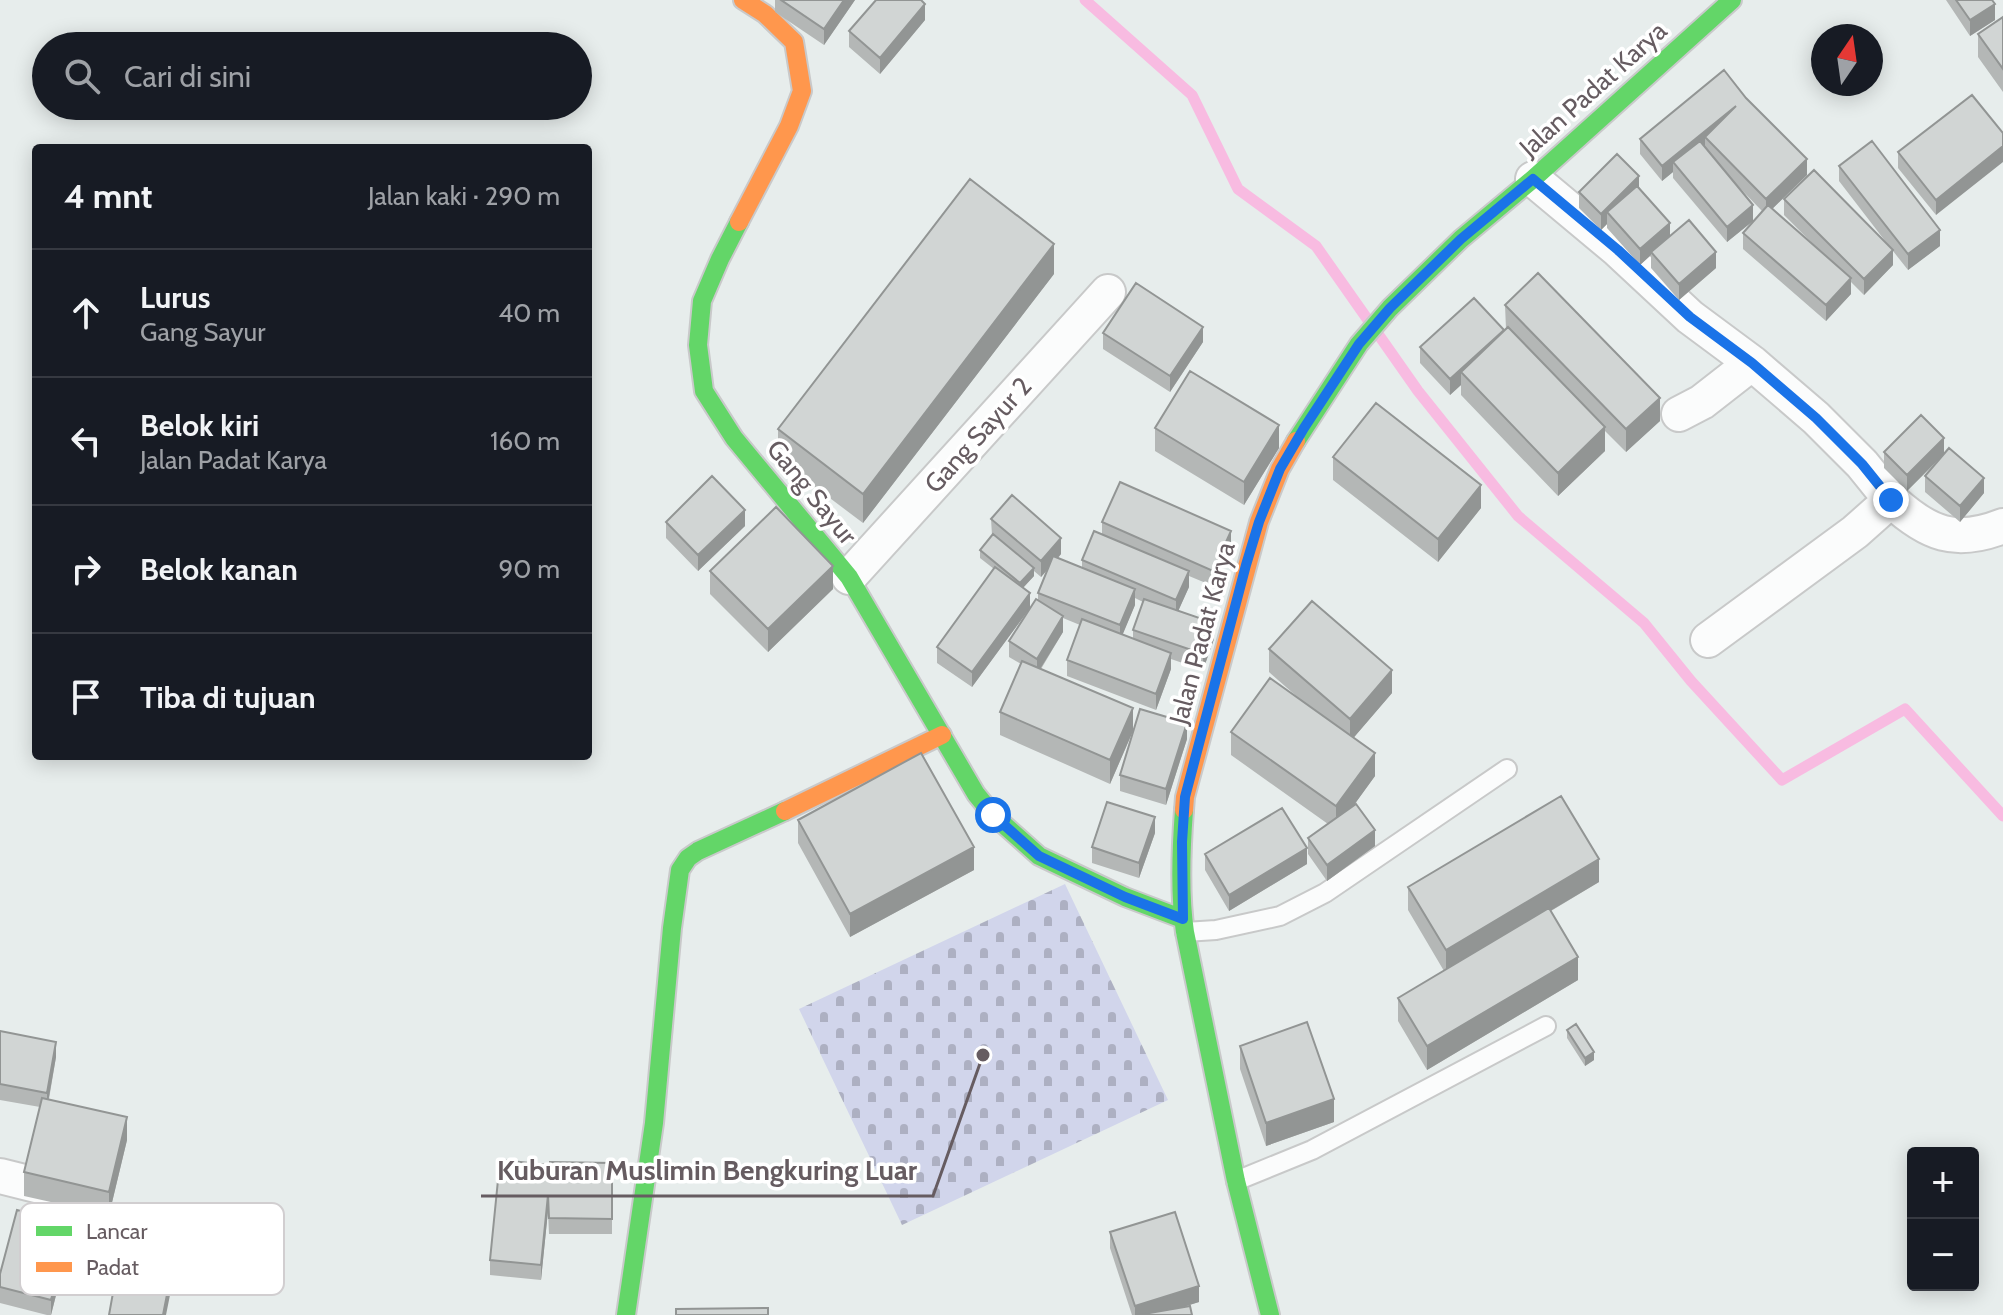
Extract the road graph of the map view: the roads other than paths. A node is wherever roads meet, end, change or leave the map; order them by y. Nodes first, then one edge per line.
1 (743, 0) edge
2 (1732, 0) edge
3 (1533, 179) junction
4 (1108, 292) dead end
5 (1752, 363) junction
6 (1679, 414) dead end
7 (1891, 500) junction
8 (2003, 526) edge
9 (849, 577) junction
10 (1708, 640) dead end
11 (942, 735) junction
12 (1507, 769) dead end
13 (1184, 926) junction
14 (1546, 1026) dead end
15 (0, 1176) edge
16 (1236, 1181) junction
17 (64, 1192) edge
18 (626, 1315) edge
19 (1270, 1315) edge

1 - 9 street, Gang Sayur
2 - 3 street, Jalan Padat Karya
3 - 5 street
3 - 13 street, Jalan Padat Karya
4 - 9 street, Gang Sayur 2
5 - 6 street
5 - 7 street
7 - 8 street
7 - 10 street
9 - 11 street, Gang Sayur
11 - 13 street, Gang Sayur
11 - 18 street
12 - 13 lane
13 - 16 street, Jalan Padat Karya
14 - 16 lane
15 - 17 street
16 - 19 street, Jalan Padat Karya

